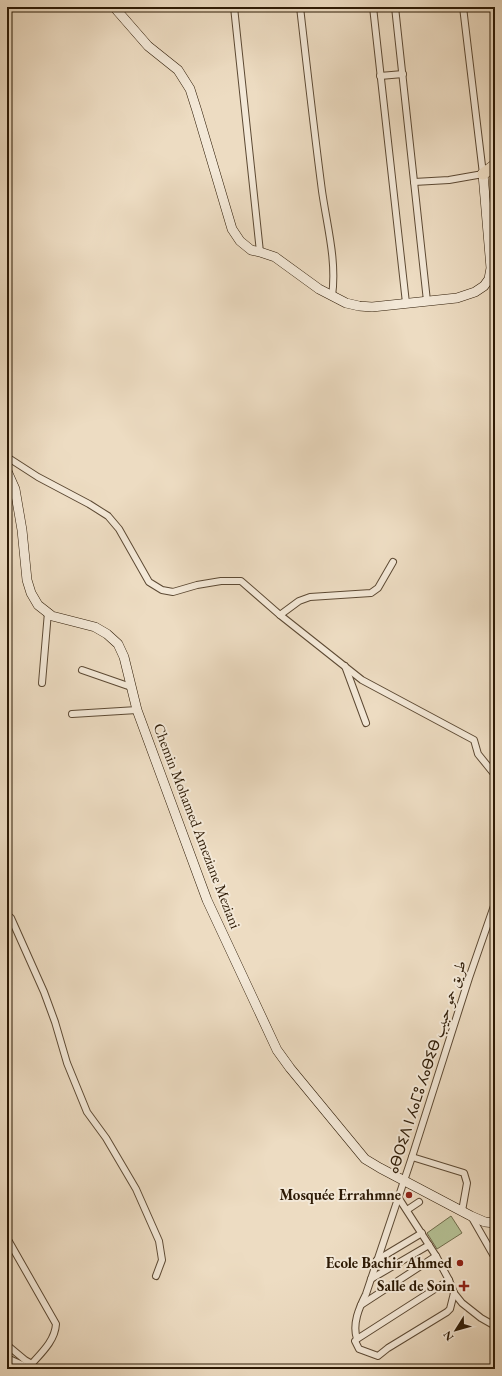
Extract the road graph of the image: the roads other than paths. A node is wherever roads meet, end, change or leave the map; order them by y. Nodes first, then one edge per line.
1 (114, 7) edge
2 (234, 7) edge
3 (300, 7) edge
4 (373, 7) edge
5 (395, 7) edge
6 (463, 7) edge
7 (403, 74) junction
8 (380, 76) junction
9 (495, 165) edge
10 (495, 169) edge
11 (483, 174) junction
12 (414, 182) junction
13 (260, 252) junction
14 (332, 296) junction
15 (426, 301) junction
16 (406, 303) junction
17 (7, 457) edge
18 (7, 471) edge
19 (393, 562) dead end
20 (48, 612) junction
21 (280, 615) junction
22 (345, 666) junction
23 (82, 670) dead end
24 (42, 683) dead end
25 (131, 687) junction
26 (138, 710) junction
27 (72, 714) dead end
28 (366, 723) dead end
29 (495, 775) edge
30 (495, 903) edge
31 (7, 915) edge
32 (412, 1157) junction
33 (404, 1180) junction
34 (398, 1197) junction
35 (419, 1202) dead end
36 (407, 1210) junction
37 (462, 1211) junction
38 (472, 1216) junction
39 (495, 1223) edge
40 (422, 1233) junction
41 (7, 1238) edge
42 (429, 1245) junction
43 (436, 1256) junction
44 (495, 1258) edge
45 (378, 1260) junction
46 (156, 1276) dead end
47 (371, 1279) junction
48 (449, 1280) junction
49 (454, 1293) junction
50 (360, 1306) junction
51 (495, 1326) edge
52 (357, 1339) junction
53 (7, 1345) edge
54 (7, 1358) edge
55 (30, 1367) edge

1 - 13 main road
2 - 13 street
3 - 14 street
4 - 8 street
5 - 7 street
6 - 11 street
7 - 8 street
7 - 12 street
8 - 16 street
9 - 11 highway
10 - 11 highway
11 - 12 street
11 - 15 main road
12 - 15 street
13 - 14 main road
14 - 16 main road
15 - 16 main road
17 - 21 street
18 - 20 main road, Chemin Mohamed Ameziane Meziani
19 - 21 street
20 - 24 street
20 - 25 main road, Chemin Mohamed Ameziane Meziani
21 - 22 street
22 - 28 street
22 - 29 street
23 - 25 street
25 - 26 main road, Chemin Mohamed Ameziane Meziani
26 - 27 street
26 - 33 main road, Chemin Mohamed Ameziane Meziani
30 - 32 street, ⴰⴱⵔⵉⴷ ⵏ ⵃⴰⵎⵓ ⵃⴰⴱⵉⴱ طريق حمو حبيب
31 - 46 street
32 - 33 street, ⴰⴱⵔⵉⴷ ⵏ ⵃⴰⵎⵓ ⵃⴰⴱⵉⴱ طريق حمو حبيب
32 - 37 street
33 - 34 street, ⴰⴱⵔⵉⴷ ⵏ ⵃⴰⵎⵓ ⵃⴰⴱⵉⴱ طريق حمو حبيب
33 - 37 main road, Chemin Mohamed Ameziane Meziani
34 - 36 street
34 - 45 street, ⴰⴱⵔⵉⴷ ⵏ ⵃⴰⵎⵓ ⵃⴰⴱⵉⴱ طريق حمو حبيب
35 - 36 street
36 - 40 street
37 - 38 main road, Chemin Mohamed Ameziane Meziani
38 - 39 main road, Chemin Mohamed Ameziane Meziani
38 - 44 street
40 - 42 street
40 - 45 street
41 - 55 street
42 - 43 street
42 - 47 street
43 - 48 street
43 - 50 street
45 - 47 street, ⴰⴱⵔⵉⴷ ⵏ ⵃⴰⵎⵓ ⵃⴰⴱⵉⴱ طريق حمو حبيب
47 - 50 street, ⴰⴱⵔⵉⴷ ⵏ ⵃⴰⵎⵓ ⵃⴰⴱⵉⴱ طريق حمو حبيب
48 - 49 street
48 - 52 street
49 - 51 street
49 - 52 street
50 - 52 street, ⴰⴱⵔⵉⴷ ⵏ ⵃⴰⵎⵓ ⵃⴰⴱⵉⴱ طريق حمو حبيب
53 - 55 street
54 - 55 street

